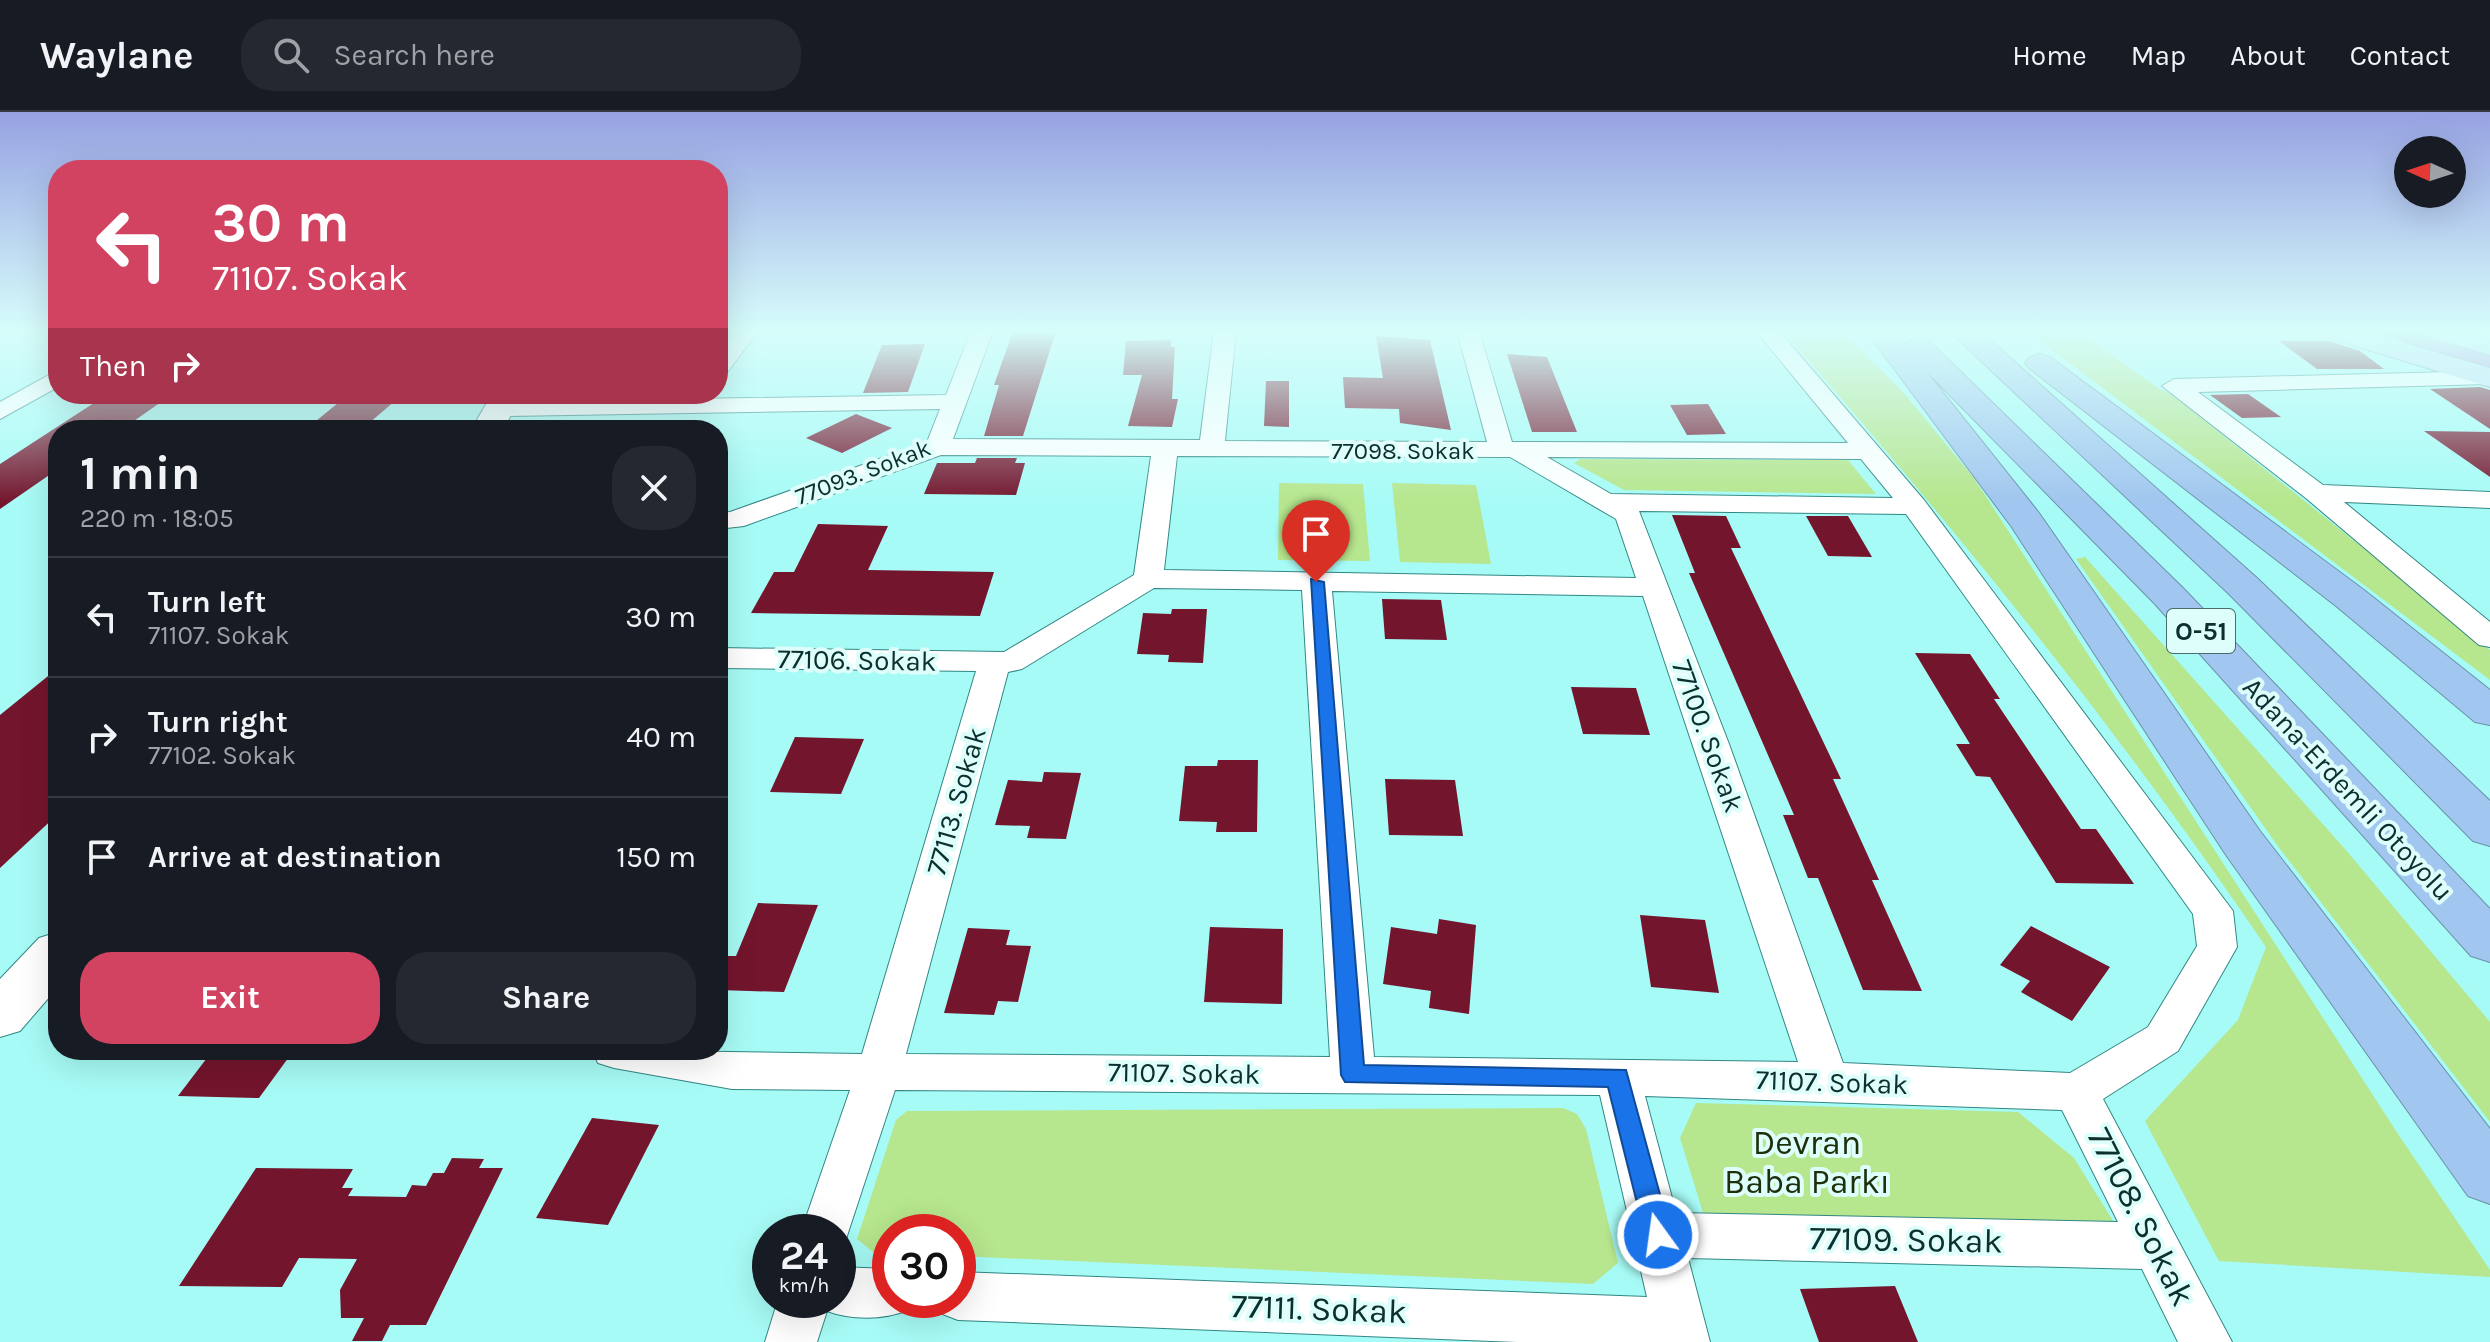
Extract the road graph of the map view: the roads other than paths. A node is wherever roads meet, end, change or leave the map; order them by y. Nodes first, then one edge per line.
1 (39, 388) edge
2 (960, 388) edge
3 (1218, 388) edge
4 (1488, 388) edge
5 (1815, 388) edge
6 (1924, 388) edge
7 (1959, 388) edge
8 (2026, 388) edge
9 (2074, 388) edge
10 (2177, 388) edge
11 (728, 399) edge
12 (955, 402) junction
13 (613, 404) edge
14 (498, 411) edge
15 (0, 412) edge
16 (938, 447) junction
17 (1165, 450) junction
18 (1211, 450) junction
19 (1509, 451) junction
20 (1867, 451) junction
21 (2316, 493) junction
22 (2490, 500) edge
23 (1607, 502) junction
24 (1914, 506) junction
25 (728, 520) edge
26 (1148, 579) junction
27 (1316, 582) junction
28 (1653, 587) junction
29 (2490, 638) edge
30 (728, 658) edge
31 (995, 662) junction
32 (2490, 712) edge
33 (2490, 829) edge
34 (2490, 942) edge
35 (48, 970) edge
36 (0, 1015) edge
37 (670, 1060) edge
38 (879, 1070) junction
39 (1353, 1075) junction
40 (1618, 1077) junction
41 (1827, 1081) junction
42 (2076, 1092) junction
43 (2490, 1177) edge
44 (832, 1214) edge
45 (1658, 1235) junction
46 (2153, 1246) junction
47 (976, 1297) edge
48 (798, 1318) edge
49 (1682, 1333) edge
50 (791, 1342) edge
51 (2206, 1342) edge

1 - 15 street
2 - 12 street, 77093. Sokak
3 - 18 street
4 - 19 street
5 - 20 street
6 - 43 highway
7 - 34 highway, Adana-Erdemli Otoyolu / O-51
8 - 33 highway, O-51
9 - 32 highway
10 - 21 street
11 - 12 street
12 - 16 street, 77093. Sokak
13 - 14 street
16 - 17 street, 77098. Sokak
16 - 25 street, 77093. Sokak
17 - 18 street, 77098. Sokak
17 - 26 street
18 - 19 street, 77098. Sokak
19 - 20 street, 77098. Sokak
19 - 23 street, 77100. Sokak
20 - 24 street
21 - 22 street
21 - 29 street
23 - 24 street
23 - 28 street, 77100. Sokak
24 - 42 street
26 - 27 street
26 - 31 street
27 - 28 street
27 - 39 street
28 - 41 street, 77100. Sokak
30 - 31 street, 77106. Sokak
31 - 38 street, 77113. Sokak
35 - 36 main road
37 - 38 street, 71107. Sokak
38 - 39 street, 71107. Sokak
38 - 44 street, 77113. Sokak
39 - 40 street, 71107. Sokak
40 - 41 street, 71107. Sokak
40 - 45 street
41 - 42 street, 71107. Sokak
42 - 46 street, 77108. Sokak
45 - 46 street, 77109. Sokak
45 - 49 street
46 - 51 street, 77108. Sokak
47 - 49 street, 77111. Sokak
48 - 50 street

